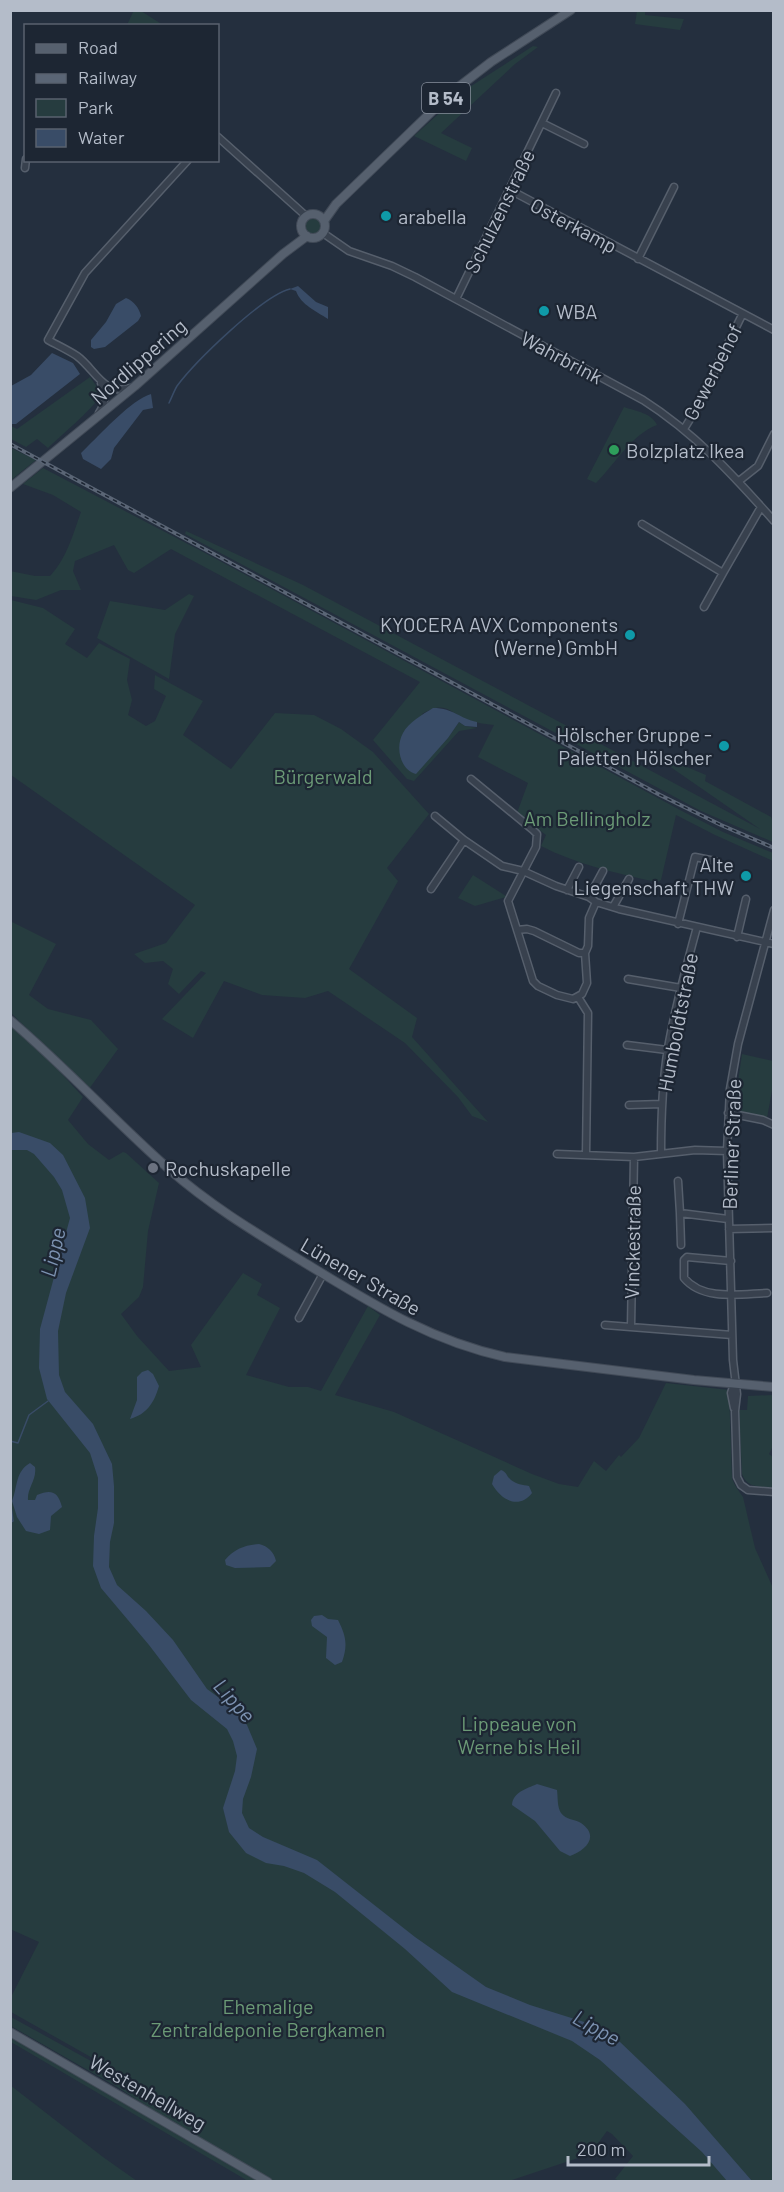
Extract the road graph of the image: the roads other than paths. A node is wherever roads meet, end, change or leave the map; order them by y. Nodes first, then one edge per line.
1 (571, 10) edge
2 (556, 93) dead end
3 (542, 123) junction
4 (219, 138) edge
5 (584, 144) dead end
6 (26, 162) edge
7 (186, 162) edge
8 (25, 168) dead end
9 (674, 187) dead end
10 (510, 190) junction
11 (306, 216) junction
12 (321, 218) junction
13 (305, 233) junction
14 (323, 233) junction
15 (638, 259) junction
16 (456, 299) junction
17 (741, 315) junction
18 (774, 330) edge
19 (101, 382) junction
20 (135, 386) junction
21 (94, 421) junction
22 (684, 429) junction
23 (774, 434) edge
24 (739, 481) junction
25 (10, 488) edge
26 (761, 507) junction
27 (774, 522) edge
28 (642, 524) dead end
29 (723, 573) junction
30 (704, 607) dead end
31 (471, 778) dead end
32 (435, 816) dead end
33 (464, 840) junction
34 (715, 861) dead end
35 (579, 867) dead end
36 (523, 871) junction
37 (603, 872) dead end
38 (629, 879) dead end
39 (431, 889) dead end
40 (567, 890) junction
41 (589, 897) junction
42 (746, 899) dead end
43 (596, 902) junction
44 (613, 907) junction
45 (774, 910) edge
46 (678, 924) junction
47 (697, 927) junction
48 (517, 930) junction
49 (737, 937) junction
50 (764, 943) junction
51 (774, 944) edge
52 (585, 953) junction
53 (628, 979) dead end
54 (681, 988) junction
55 (578, 997) junction
56 (10, 1020) edge
57 (627, 1046) dead end
58 (668, 1050) junction
59 (662, 1104) junction
60 (629, 1105) dead end
61 (728, 1113) junction
62 (774, 1125) edge
63 (727, 1151) junction
64 (557, 1154) dead end
65 (661, 1154) junction
66 (586, 1155) junction
67 (634, 1157) junction
68 (678, 1181) dead end
69 (680, 1213) junction
70 (728, 1219) junction
71 (774, 1228) edge
72 (729, 1229) junction
73 (681, 1245) dead end
74 (731, 1261) junction
75 (323, 1274) junction
76 (767, 1293) dead end
77 (731, 1294) junction
78 (299, 1318) dead end
79 (604, 1325) dead end
80 (631, 1327) junction
81 (732, 1335) junction
82 (734, 1384) junction
83 (774, 1387) edge
84 (774, 1492) edge
85 (10, 2032) edge
86 (268, 2181) edge

1 - 12 main road, B 54
2 - 3 street, Schulzenstraße
3 - 5 street
3 - 10 street, Schulzenstraße
4 - 11 street
6 - 8 street
7 - 19 street
9 - 15 street, Osterkamp
10 - 15 street, Osterkamp
10 - 16 street, Schulzenstraße
11 - 12 main road
11 - 13 main road
12 - 14 main road
13 - 14 main road
13 - 20 main road, Nordlippering
14 - 16 street, Wahrbrink
15 - 17 street, Osterkamp
16 - 22 street, Wahrbrink
17 - 18 street, Gewerbehof
17 - 22 street, Gewerbehof
19 - 20 street
19 - 21 street
20 - 21 main road, Nordlippering
21 - 25 main road, Nordlippering
22 - 24 street, Wahrbrink
23 - 24 street
24 - 26 street, Wahrbrink
26 - 27 street, Wahrbrink
26 - 29 street
28 - 29 street
29 - 30 street
31 - 36 street
32 - 33 street
33 - 36 street
33 - 39 street
34 - 46 street
35 - 40 street
36 - 40 street
36 - 48 street
37 - 41 street
38 - 44 street
40 - 41 street
41 - 43 street
42 - 49 street
43 - 44 street
43 - 52 street
44 - 46 street
45 - 50 street, Berliner Straße
46 - 47 street
47 - 49 street
47 - 54 street, Humboldtstraße
48 - 52 street
48 - 55 street
49 - 50 street
50 - 51 street
50 - 61 street, Berliner Straße
52 - 55 street
53 - 54 street
54 - 58 street, Humboldtstraße
55 - 66 street
56 - 75 main road, Lünener Straße
57 - 58 street
58 - 59 street, Humboldtstraße
59 - 60 street
59 - 65 street, Humboldtstraße
61 - 62 street
61 - 63 street, Berliner Straße
63 - 65 street
63 - 70 street, Berliner Straße
64 - 66 street
65 - 67 street
66 - 67 street
67 - 80 street, Vinckestraße
68 - 69 street
69 - 70 street
69 - 73 street
70 - 72 street, Berliner Straße
71 - 72 street
72 - 74 street, Berliner Straße
74 - 77 street, Berliner Straße
74 - 77 street
75 - 78 street
75 - 82 main road, Lünener Straße
76 - 77 street
77 - 81 street, Berliner Straße
79 - 80 street
80 - 81 street
81 - 82 street, Berliner Straße
82 - 83 main road, Lünener Straße
82 - 84 street, Berliner Straße
85 - 86 main road, Westenhellweg

